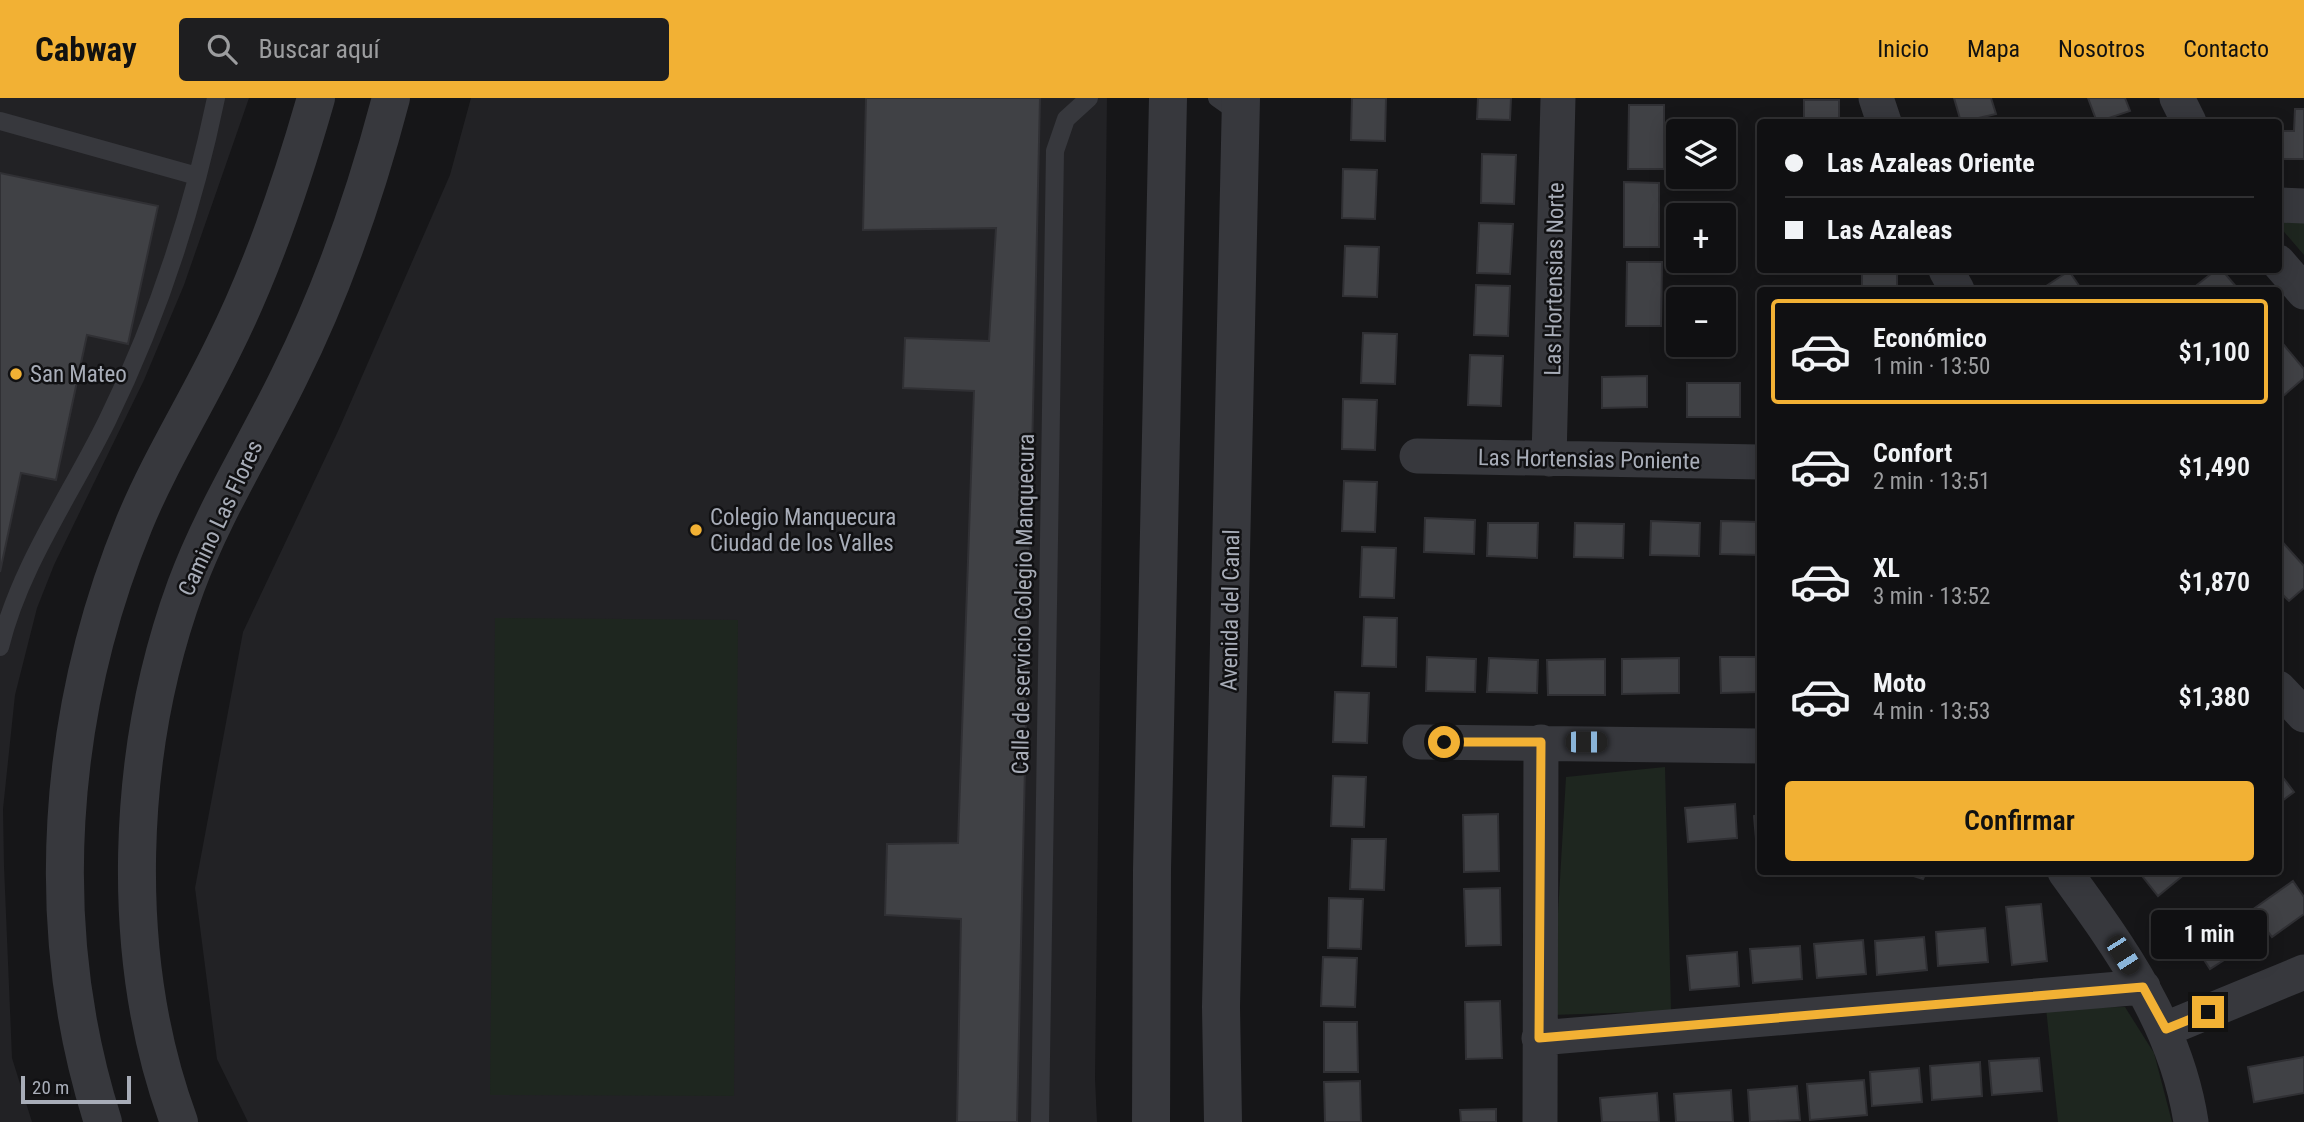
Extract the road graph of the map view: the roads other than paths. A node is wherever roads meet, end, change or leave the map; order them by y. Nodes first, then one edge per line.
1 (216, 98) edge
2 (316, 98) edge
3 (391, 98) edge
4 (1089, 98) edge
5 (1168, 98) edge
6 (1558, 98) edge
7 (1876, 98) edge
8 (2177, 98) edge
9 (1233, 104) edge
10 (1883, 119) edge
11 (2188, 119) edge
12 (0, 121) edge
13 (197, 176) junction
14 (2282, 205) edge
15 (2304, 206) edge
16 (2282, 267) edge
17 (2304, 292) edge
18 (1417, 456) dead end
19 (1549, 459) junction
20 (1757, 462) edge
21 (0, 648) edge
22 (2282, 692) edge
23 (2304, 715) edge
24 (1420, 742) dead end
25 (1541, 742) junction
26 (1757, 746) edge
27 (2067, 875) edge
28 (2304, 972) edge
29 (2143, 987) junction
30 (2166, 1029) junction
31 (1539, 1038) junction
32 (103, 1122) edge
33 (179, 1122) edge
34 (1040, 1122) edge
35 (1151, 1122) edge
36 (1223, 1122) edge
37 (1540, 1122) edge
38 (2191, 1122) edge

1 - 13 lane
2 - 32 street
3 - 33 street, Camino Las Flores
4 - 34 lane, Calle de servicio Colegio Manquecura
5 - 35 street
6 - 19 street, Las Hortensias Norte
7 - 10 street
8 - 11 street
9 - 36 street, Avenida del Canal
12 - 13 lane
13 - 21 lane
14 - 15 street
16 - 17 street
18 - 19 street, Las Hortensias Poniente
19 - 20 street, Las Hortensias Poniente
22 - 23 street
24 - 25 street
25 - 26 street
25 - 31 street
27 - 29 street
28 - 30 street
29 - 30 street
29 - 31 street
30 - 38 street
31 - 37 street

